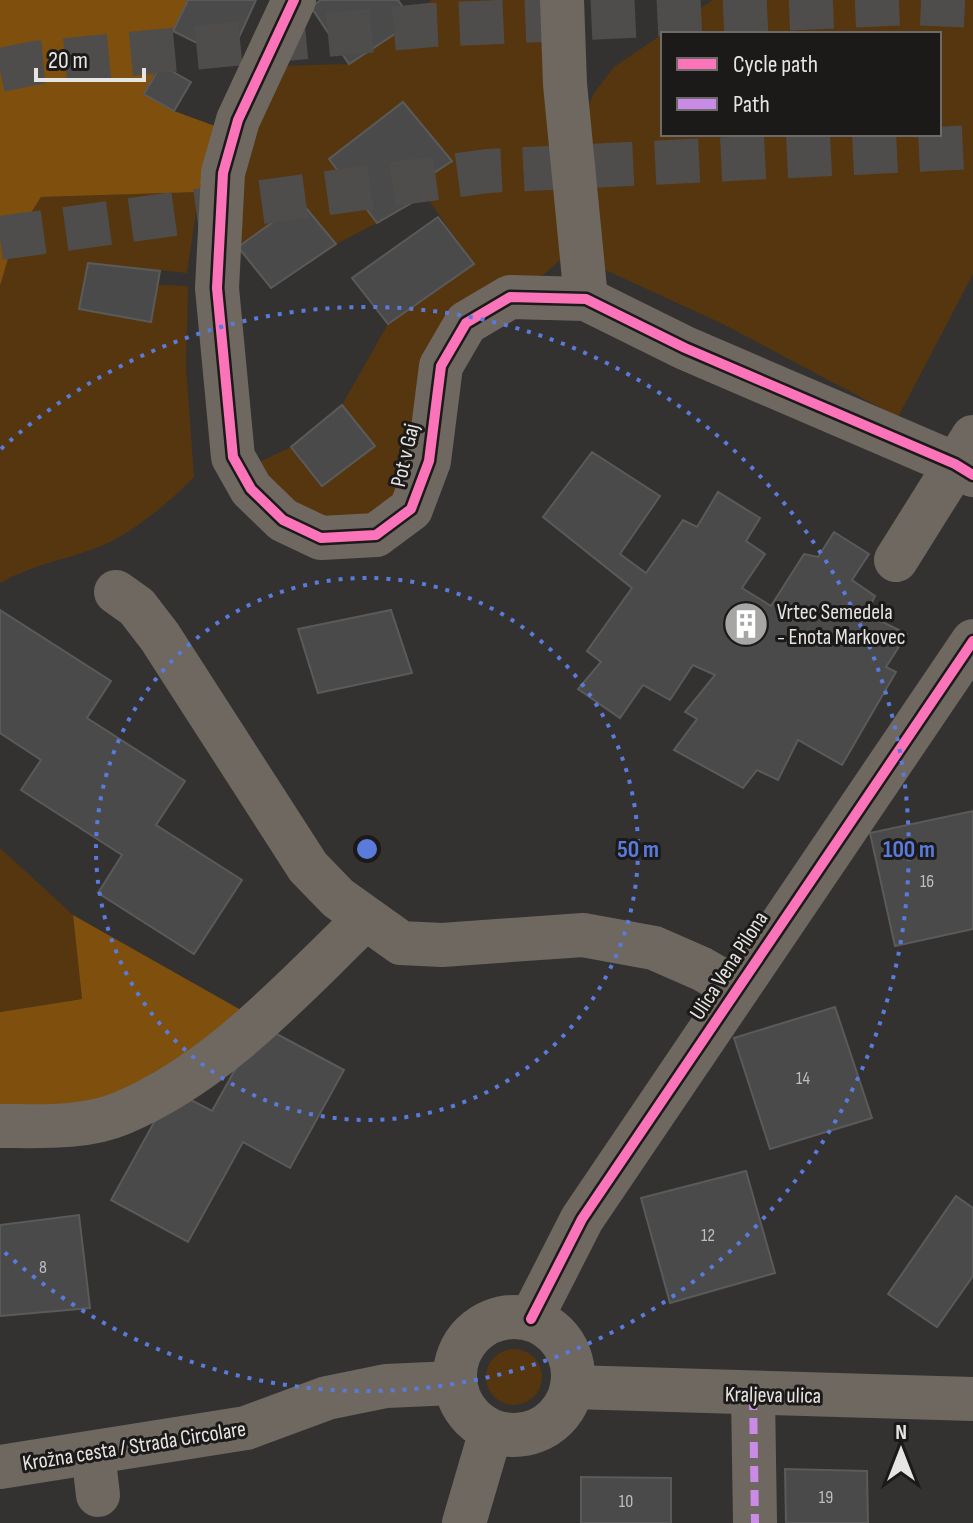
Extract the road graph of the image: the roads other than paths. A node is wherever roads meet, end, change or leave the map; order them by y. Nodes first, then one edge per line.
1 (294, 0) edge
2 (562, 0) edge
3 (586, 299) junction
4 (967, 459) edge
5 (896, 560) dead end
6 (116, 592) dead end
7 (973, 641) edge
8 (365, 919) junction
9 (737, 989) junction
10 (0, 1126) edge
11 (531, 1319) junction
12 (453, 1383) junction
13 (572, 1387) junction
14 (753, 1394) junction
15 (973, 1399) edge
16 (491, 1431) junction
17 (0, 1467) edge
18 (464, 1523) edge
19 (755, 1523) edge

1 - 3 street, Pot v Gaj
2 - 3 street
3 - 4 street, Pot v Gaj
4 - 5 street
6 - 8 street
7 - 9 street, Ulica Vena Pilona
8 - 9 street
8 - 10 street
9 - 11 street, Ulica Vena Pilona
11 - 12 street
11 - 13 street
12 - 16 street
12 - 17 street, Krožna cesta / Strada Circolare
13 - 14 street, Kraljeva ulica
13 - 16 street
14 - 15 street, Kraljeva ulica
14 - 19 street
16 - 18 street

